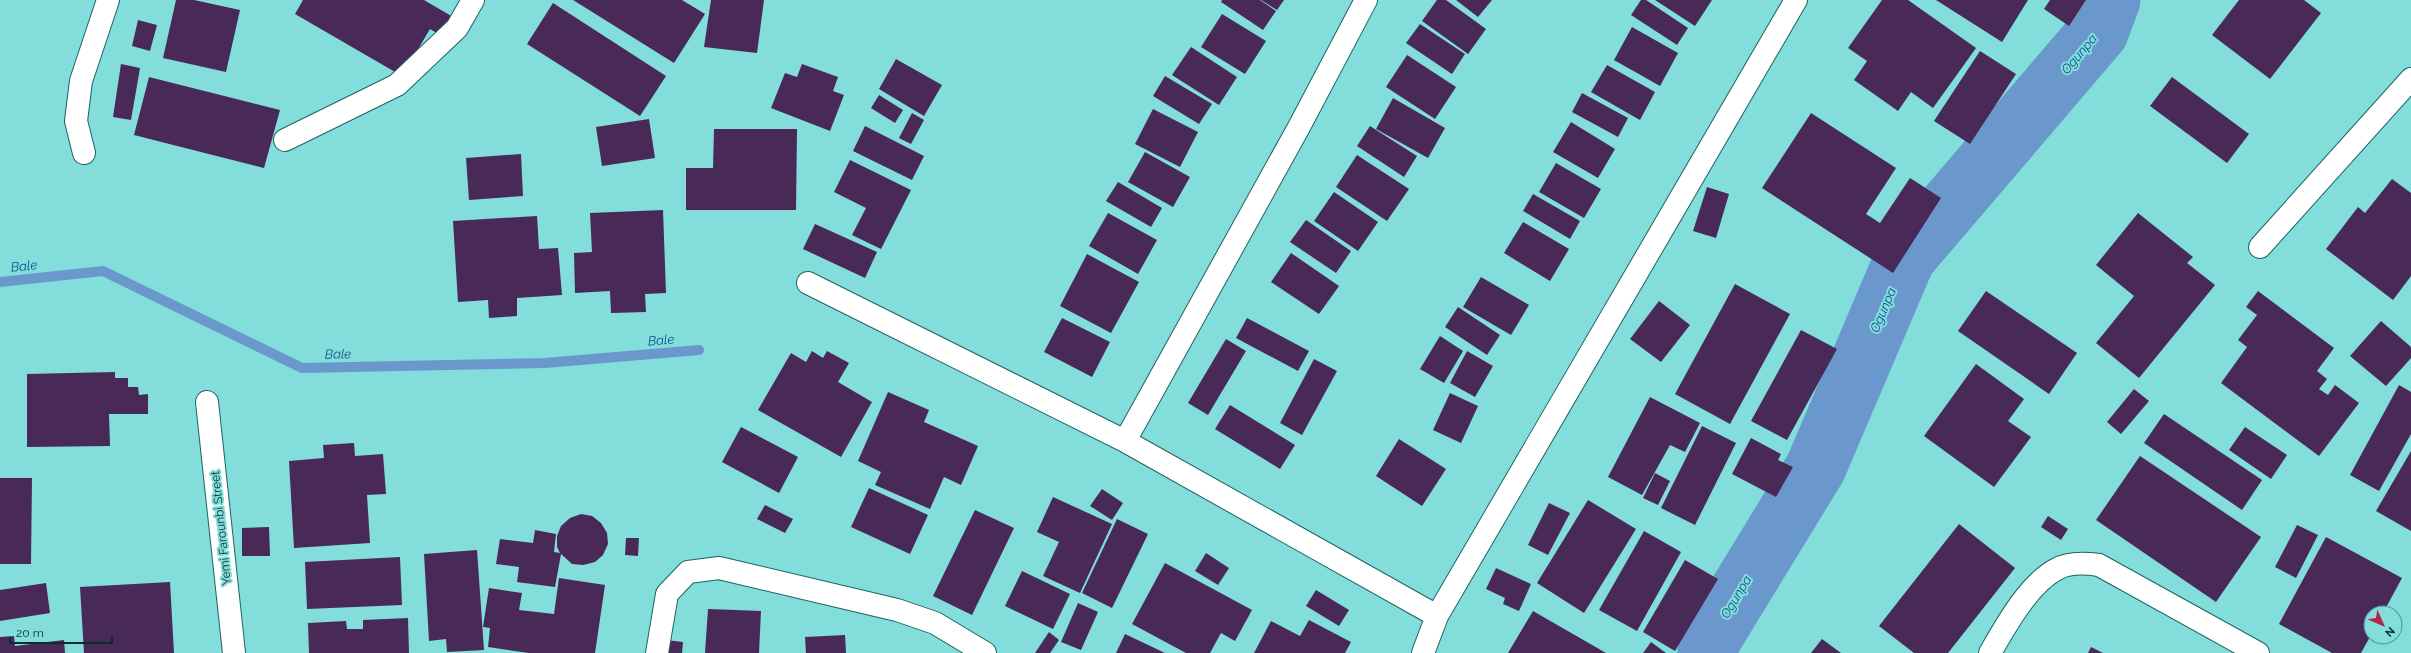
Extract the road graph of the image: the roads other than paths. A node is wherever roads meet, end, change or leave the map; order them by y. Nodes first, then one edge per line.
1 (108, 0) edge
2 (473, 0) edge
3 (1366, 0) edge
4 (1796, 0) edge
5 (2411, 79) edge
6 (285, 140) dead end
7 (84, 153) dead end
8 (2260, 247) dead end
9 (808, 283) dead end
10 (207, 402) dead end
11 (1125, 441) junction
12 (1437, 616) junction
13 (234, 653) edge
14 (657, 653) edge
15 (985, 653) edge
16 (1423, 653) edge
17 (1990, 653) edge
18 (2258, 653) edge

1 - 7 street
2 - 6 street
3 - 11 street
4 - 12 street
5 - 8 street
9 - 11 street
10 - 13 street, Yemi Farounbi Street
11 - 12 street
12 - 16 street
14 - 15 street
17 - 18 street

